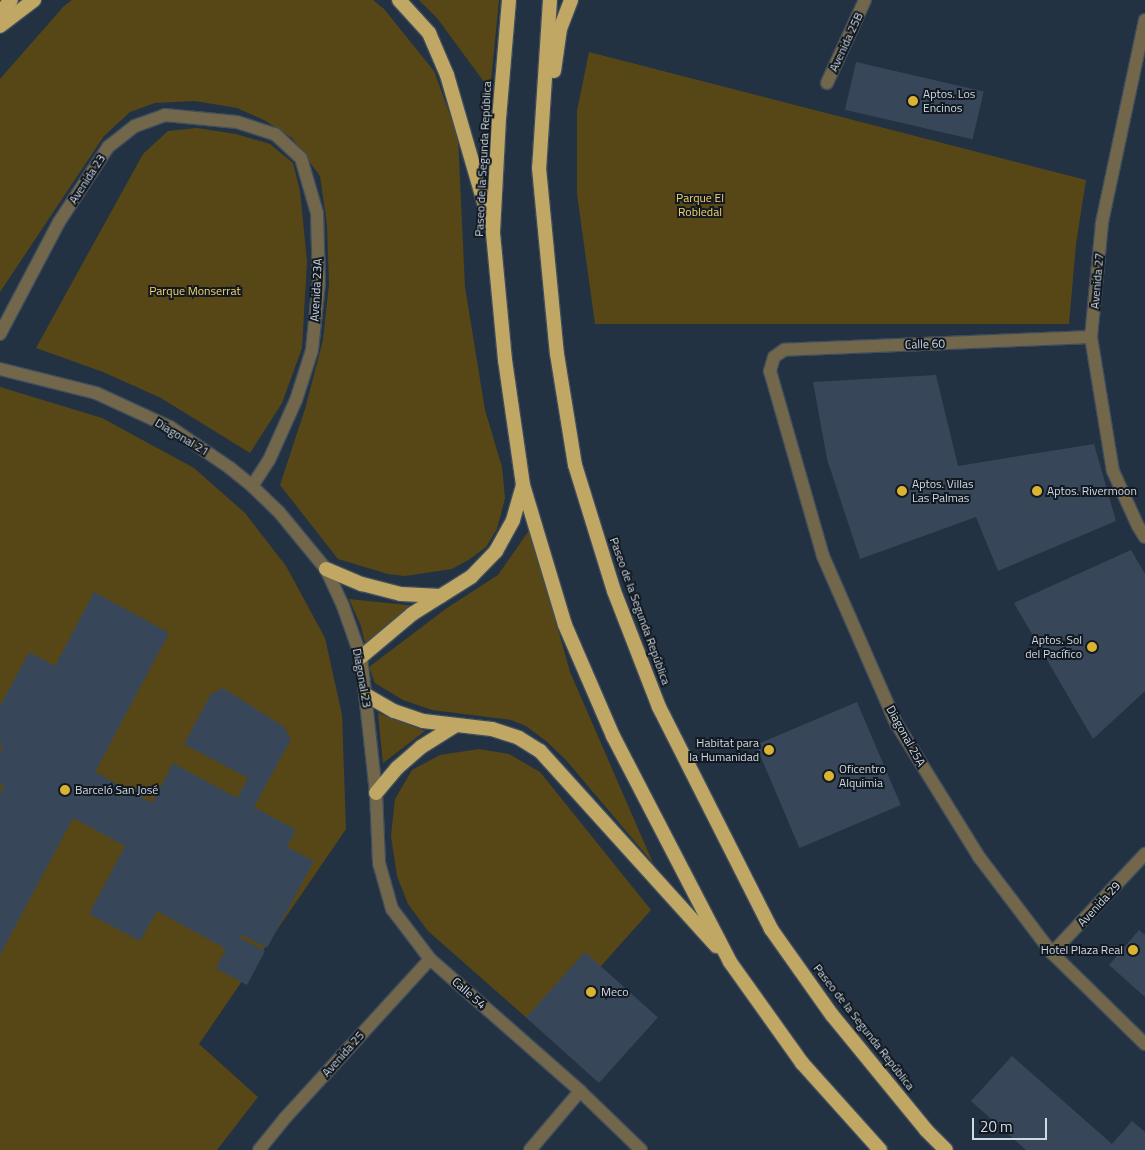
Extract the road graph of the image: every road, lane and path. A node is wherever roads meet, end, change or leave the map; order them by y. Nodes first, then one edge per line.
1 (11, 0) edge
2 (34, 0) edge
3 (400, 0) edge
4 (509, 0) edge
5 (550, 0) edge
6 (571, 0) edge
7 (865, 0) edge
8 (0, 13) edge
9 (1145, 20) edge
10 (0, 26) edge
11 (826, 83) dead end
12 (237, 122) joint
13 (539, 168) junction
14 (493, 233) junction
15 (0, 334) edge
16 (1092, 337) junction
17 (0, 369) edge
18 (770, 371) joint
19 (523, 485) junction
20 (252, 486) junction
21 (1145, 537) edge
22 (326, 569) junction
23 (441, 596) junction
24 (361, 657) junction
25 (366, 695) junction
26 (455, 726) junction
27 (376, 793) junction
28 (1145, 854) edge
29 (1052, 953) junction
30 (430, 959) junction
31 (730, 962) junction
32 (1145, 1044) edge
33 (580, 1091) junction
34 (258, 1150) edge
35 (530, 1150) edge
36 (641, 1150) edge
37 (880, 1150) edge
38 (946, 1150) edge

1 - 8 highway
2 - 10 highway
3 - 14 highway
4 - 14 highway, Paseo de la Segunda República
5 - 13 highway, Paseo de la Segunda República
6 - 13 highway
7 - 11 street, Avenida 25B
9 - 16 street, Avenida 27
12 - 15 street, Avenida 23
12 - 20 street, Avenida 23A
13 - 38 highway, Paseo de la Segunda República
14 - 19 highway, Paseo de la Segunda República
16 - 18 street, Calle 60
16 - 21 street, Avenida 27
17 - 20 street, Diagonal 21
18 - 29 street, Diagonal 25A
19 - 23 highway
19 - 31 highway, Paseo de la Segunda República
20 - 22 street, Diagonal 21
22 - 23 highway
22 - 24 street, Diagonal 23
23 - 24 highway
24 - 25 street, Diagonal 23
25 - 26 highway
25 - 27 street, Diagonal 23
26 - 27 highway
26 - 31 highway
27 - 30 street, Calle 54
28 - 29 street, Avenida 29
29 - 32 street, Diagonal 25A
30 - 33 street, Calle 54
30 - 34 street, Avenida 25
31 - 37 highway, Paseo de la Segunda República
33 - 35 street
33 - 36 street, Calle 54

